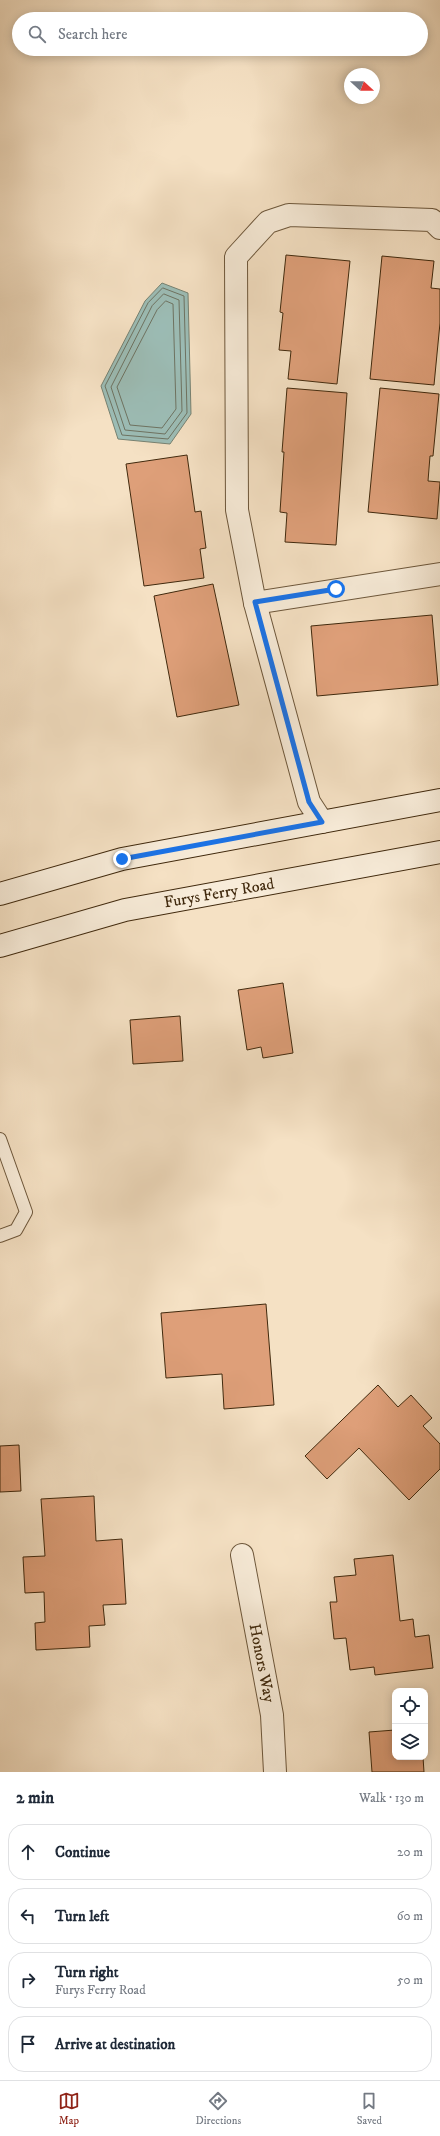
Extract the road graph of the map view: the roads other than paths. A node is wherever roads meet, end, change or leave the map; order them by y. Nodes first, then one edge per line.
1 (440, 228) edge
2 (440, 574) edge
3 (255, 602) junction
4 (440, 800) edge
5 (322, 822) junction
6 (440, 852) edge
7 (0, 894) edge
8 (0, 946) edge
9 (0, 1139) edge
10 (0, 1236) edge
11 (242, 1555) dead end
12 (275, 1772) edge

1 - 3 street
2 - 3 street
3 - 5 street
4 - 5 street
5 - 7 street
6 - 8 street, Furys Ferry Road
9 - 10 lane
11 - 12 street, Honors Way

